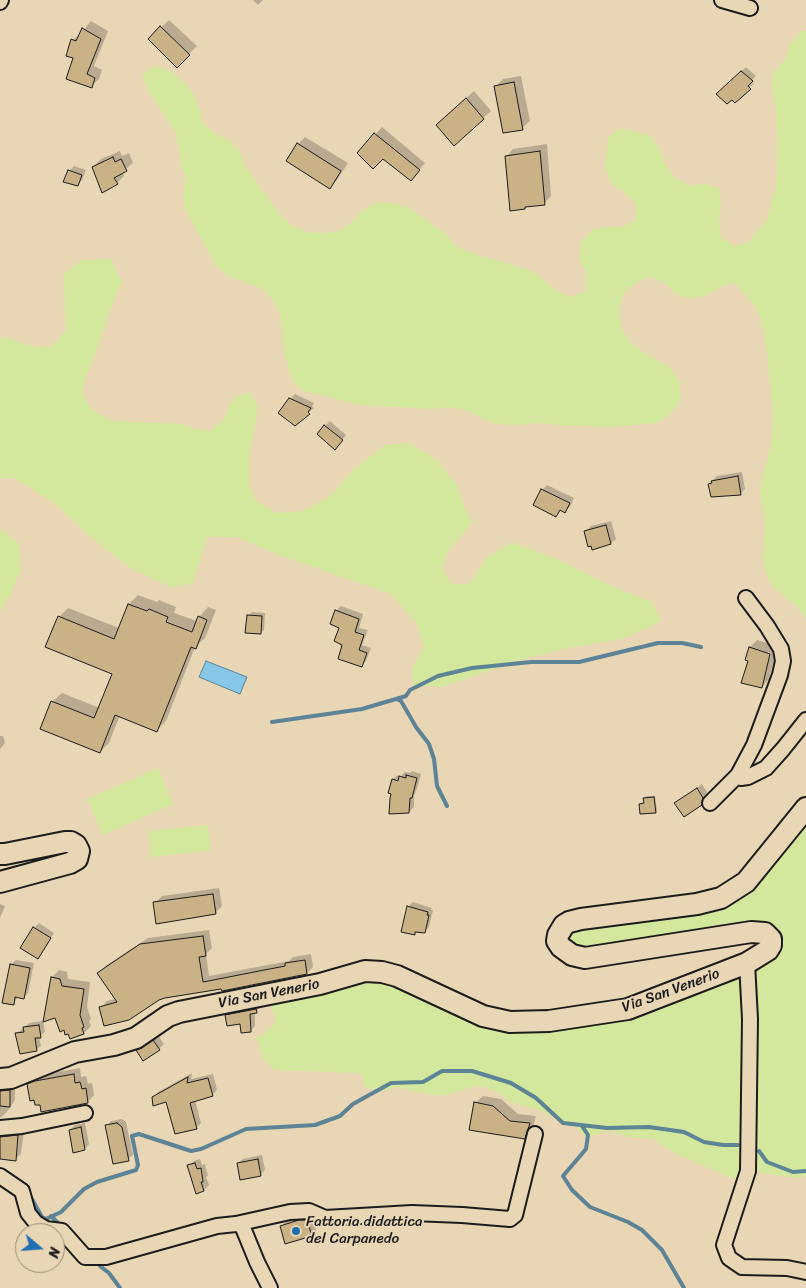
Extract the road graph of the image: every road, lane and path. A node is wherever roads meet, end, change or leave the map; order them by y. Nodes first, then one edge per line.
1 (722, 0) edge
2 (750, 8) dead end
3 (746, 598) dead end
4 (806, 720) edge
5 (738, 775) junction
6 (710, 803) dead end
7 (806, 808) edge
8 (0, 854) edge
9 (0, 882) edge
10 (747, 963) junction
11 (0, 1079) edge
12 (85, 1113) dead end
13 (0, 1128) edge
14 (535, 1134) dead end
15 (0, 1176) edge
16 (241, 1223) junction
17 (806, 1272) edge
18 (270, 1288) edge

1 - 2 street
3 - 5 street
4 - 5 street
5 - 6 street
7 - 10 street, Via San Venerio
8 - 9 street
10 - 11 street, Via San Venerio
10 - 17 street
12 - 13 street
14 - 16 street
15 - 16 street
16 - 18 street

